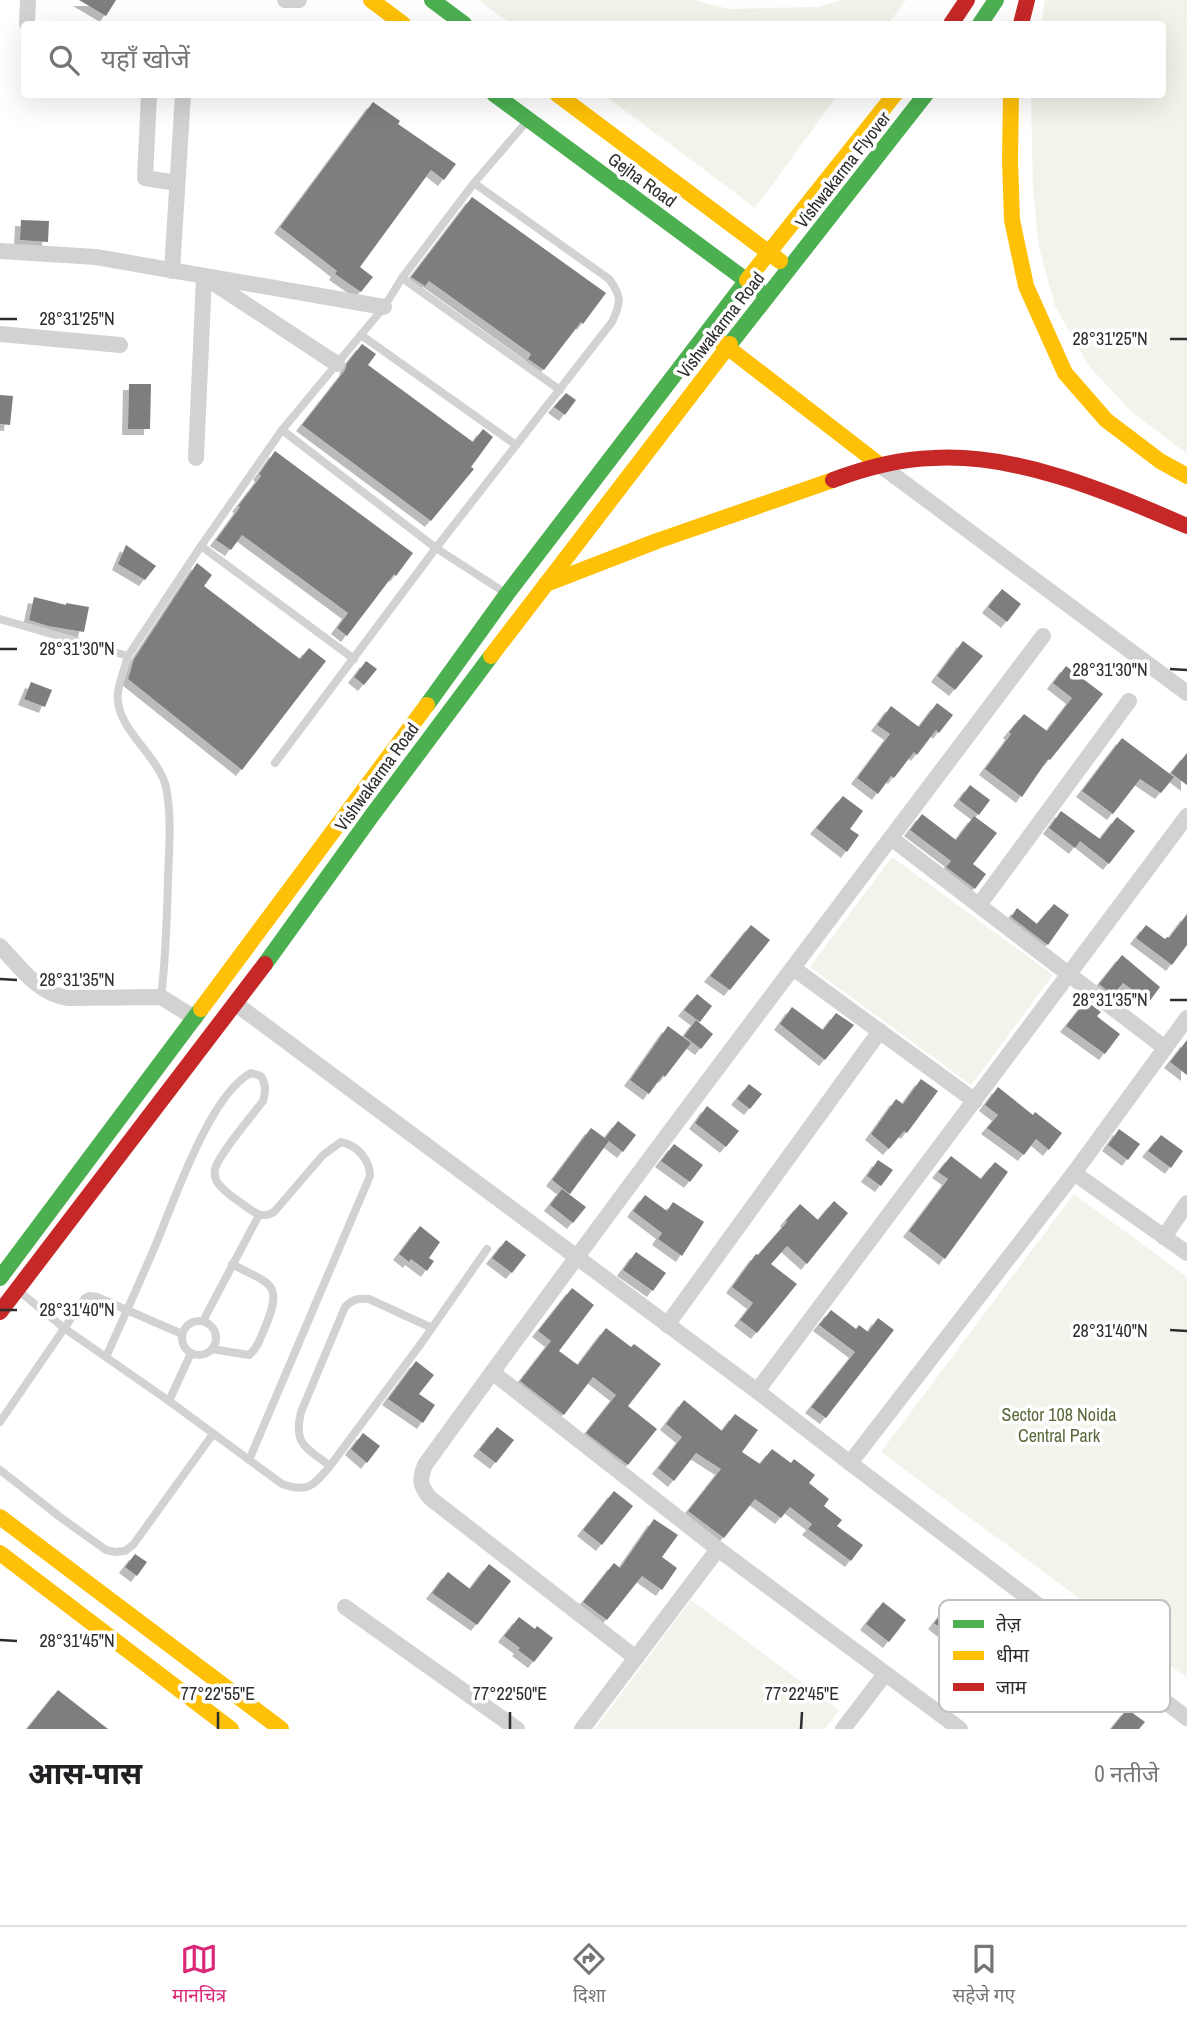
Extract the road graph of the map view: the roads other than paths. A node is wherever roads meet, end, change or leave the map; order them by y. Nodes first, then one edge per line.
1 (27, 0) edge
2 (285, 0) edge
3 (299, 0) edge
4 (371, 0) edge
5 (432, 0) edge
6 (967, 0) edge
7 (996, 0) edge
8 (1027, 0) edge
9 (27, 21) edge
10 (399, 21) edge
11 (460, 21) edge
12 (953, 21) edge
13 (982, 21) edge
14 (1022, 21) edge
15 (149, 98) edge
16 (183, 98) edge
17 (499, 98) edge
18 (562, 98) edge
19 (892, 98) edge
20 (923, 98) edge
21 (1011, 98) edge
22 (527, 120) junction
23 (177, 183) junction
24 (474, 183) junction
25 (0, 251) edge
26 (769, 253) junction
27 (790, 268) junction
28 (172, 271) junction
29 (204, 277) junction
30 (402, 278) junction
31 (746, 281) junction
32 (768, 296) junction
33 (384, 307) junction
34 (708, 331) junction
35 (0, 334) edge
36 (361, 335) junction
37 (120, 345) dead end
38 (727, 347) junction
39 (337, 364) junction
40 (560, 390) junction
41 (282, 429) junction
42 (516, 445) junction
43 (196, 458) dead end
44 (880, 465) junction
45 (1187, 476) edge
46 (1187, 526) edge
47 (201, 546) junction
48 (436, 548) junction
49 (544, 585) junction
50 (507, 594) junction
51 (0, 619) edge
52 (1043, 636) dead end
53 (128, 656) junction
54 (354, 659) junction
55 (1187, 693) edge
56 (1129, 701) dead end
57 (275, 763) dead end
58 (1187, 816) edge
59 (891, 838) junction
60 (292, 888) junction
61 (309, 903) junction
62 (979, 905) junction
63 (0, 946) edge
64 (793, 968) junction
65 (1070, 975) junction
66 (161, 997) junction
67 (236, 1004) junction
68 (195, 1018) junction
69 (1187, 1018) edge
70 (880, 1031) junction
71 (1165, 1048) junction
72 (975, 1101) junction
73 (1074, 1173) junction
74 (1187, 1203) edge
75 (259, 1215) junction
76 (1164, 1237) junction
77 (487, 1249) dead end
78 (1187, 1254) edge
79 (577, 1258) junction
80 (232, 1264) junction
81 (0, 1278) edge
82 (17, 1289) junction
83 (127, 1310) junction
84 (0, 1312) edge
85 (203, 1321) junction
86 (667, 1325) junction
87 (65, 1328) junction
88 (432, 1328) junction
89 (182, 1334) junction
90 (212, 1349) junction
91 (191, 1353) junction
92 (106, 1357) junction
93 (492, 1372) junction
94 (757, 1391) junction
95 (169, 1401) junction
96 (0, 1422) edge
97 (213, 1434) junction
98 (249, 1460) junction
99 (850, 1463) junction
100 (330, 1466) junction
101 (0, 1470) edge
102 (0, 1517) edge
103 (718, 1549) junction
104 (0, 1553) edge
105 (1031, 1600) edge
106 (345, 1607) dead end
107 (636, 1658) junction
108 (885, 1674) junction
109 (1170, 1705) edge
110 (1187, 1718) edge
111 (231, 1729) edge
112 (281, 1729) edge
113 (517, 1729) edge
114 (582, 1729) edge
115 (844, 1729) edge
116 (960, 1729) edge

1 - 9 street
2 - 3 street
4 - 10 main road
5 - 11 main road
6 - 12 main road
7 - 13 main road
8 - 14 main road
15 - 23 street
16 - 23 street
17 - 22 main road, Gejha Road
18 - 26 main road, Gejha Road
19 - 26 main road, Vishwakarma Flyover
20 - 27 main road, Vishwakarma Flyover
21 - 45 main road
22 - 24 lane
22 - 31 main road, Gejha Road
23 - 28 street
24 - 30 lane
24 - 40 lane
25 - 28 street
26 - 27 main road, Gejha Road
26 - 31 main road, Vishwakarma Road
27 - 32 main road, Vishwakarma Road
28 - 29 street
29 - 33 street
29 - 39 street
29 - 43 street
30 - 33 lane
30 - 40 lane
31 - 32 main road, Gejha Road
31 - 34 main road, Vishwakarma Road
32 - 38 main road, Vishwakarma Road
33 - 36 lane
34 - 38 main road
34 - 50 main road, Vishwakarma Road
35 - 37 street
36 - 39 lane
36 - 42 lane
38 - 44 main road
38 - 49 main road, Vishwakarma Road
39 - 41 lane
40 - 42 lane
41 - 47 lane
41 - 48 lane
42 - 48 lane
44 - 46 main road
44 - 49 main road
44 - 55 street
47 - 53 lane
47 - 54 lane
48 - 50 lane
48 - 54 lane
49 - 61 main road, Vishwakarma Road
50 - 60 main road, Vishwakarma Road
51 - 53 lane
52 - 59 street
53 - 66 lane
54 - 57 lane
56 - 62 street
58 - 65 street
59 - 62 street
59 - 64 street
60 - 61 main road
60 - 68 main road, Vishwakarma Road
61 - 67 main road, Vishwakarma Road
62 - 65 street
63 - 66 street
64 - 70 street
64 - 79 street
65 - 71 street
65 - 72 street
66 - 68 street
67 - 79 street
67 - 82 main road, Vishwakarma Road
68 - 81 main road, Vishwakarma Road
69 - 71 street
70 - 72 street
70 - 86 street
71 - 73 street
72 - 94 street
73 - 76 street
73 - 99 street
74 - 76 street
75 - 80 lane
75 - 83 lane
75 - 98 lane
76 - 78 street
77 - 88 lane
79 - 86 street
79 - 93 street
80 - 85 lane
80 - 90 lane
82 - 84 main road, Vishwakarma Road
82 - 87 lane
83 - 87 lane
83 - 89 lane
83 - 92 lane
85 - 89 lane
85 - 90 lane
86 - 94 street
87 - 92 lane
87 - 96 lane
88 - 100 lane
88 - 100 lane
89 - 91 lane
90 - 91 lane
91 - 95 lane
92 - 95 lane
93 - 103 street
93 - 107 street
94 - 99 street
95 - 97 lane
97 - 98 lane
97 - 101 lane
98 - 100 lane
99 - 105 street
102 - 112 main road
103 - 107 street
103 - 108 street
104 - 111 main road
106 - 113 street
107 - 114 street
108 - 115 street
108 - 116 street
109 - 110 street

